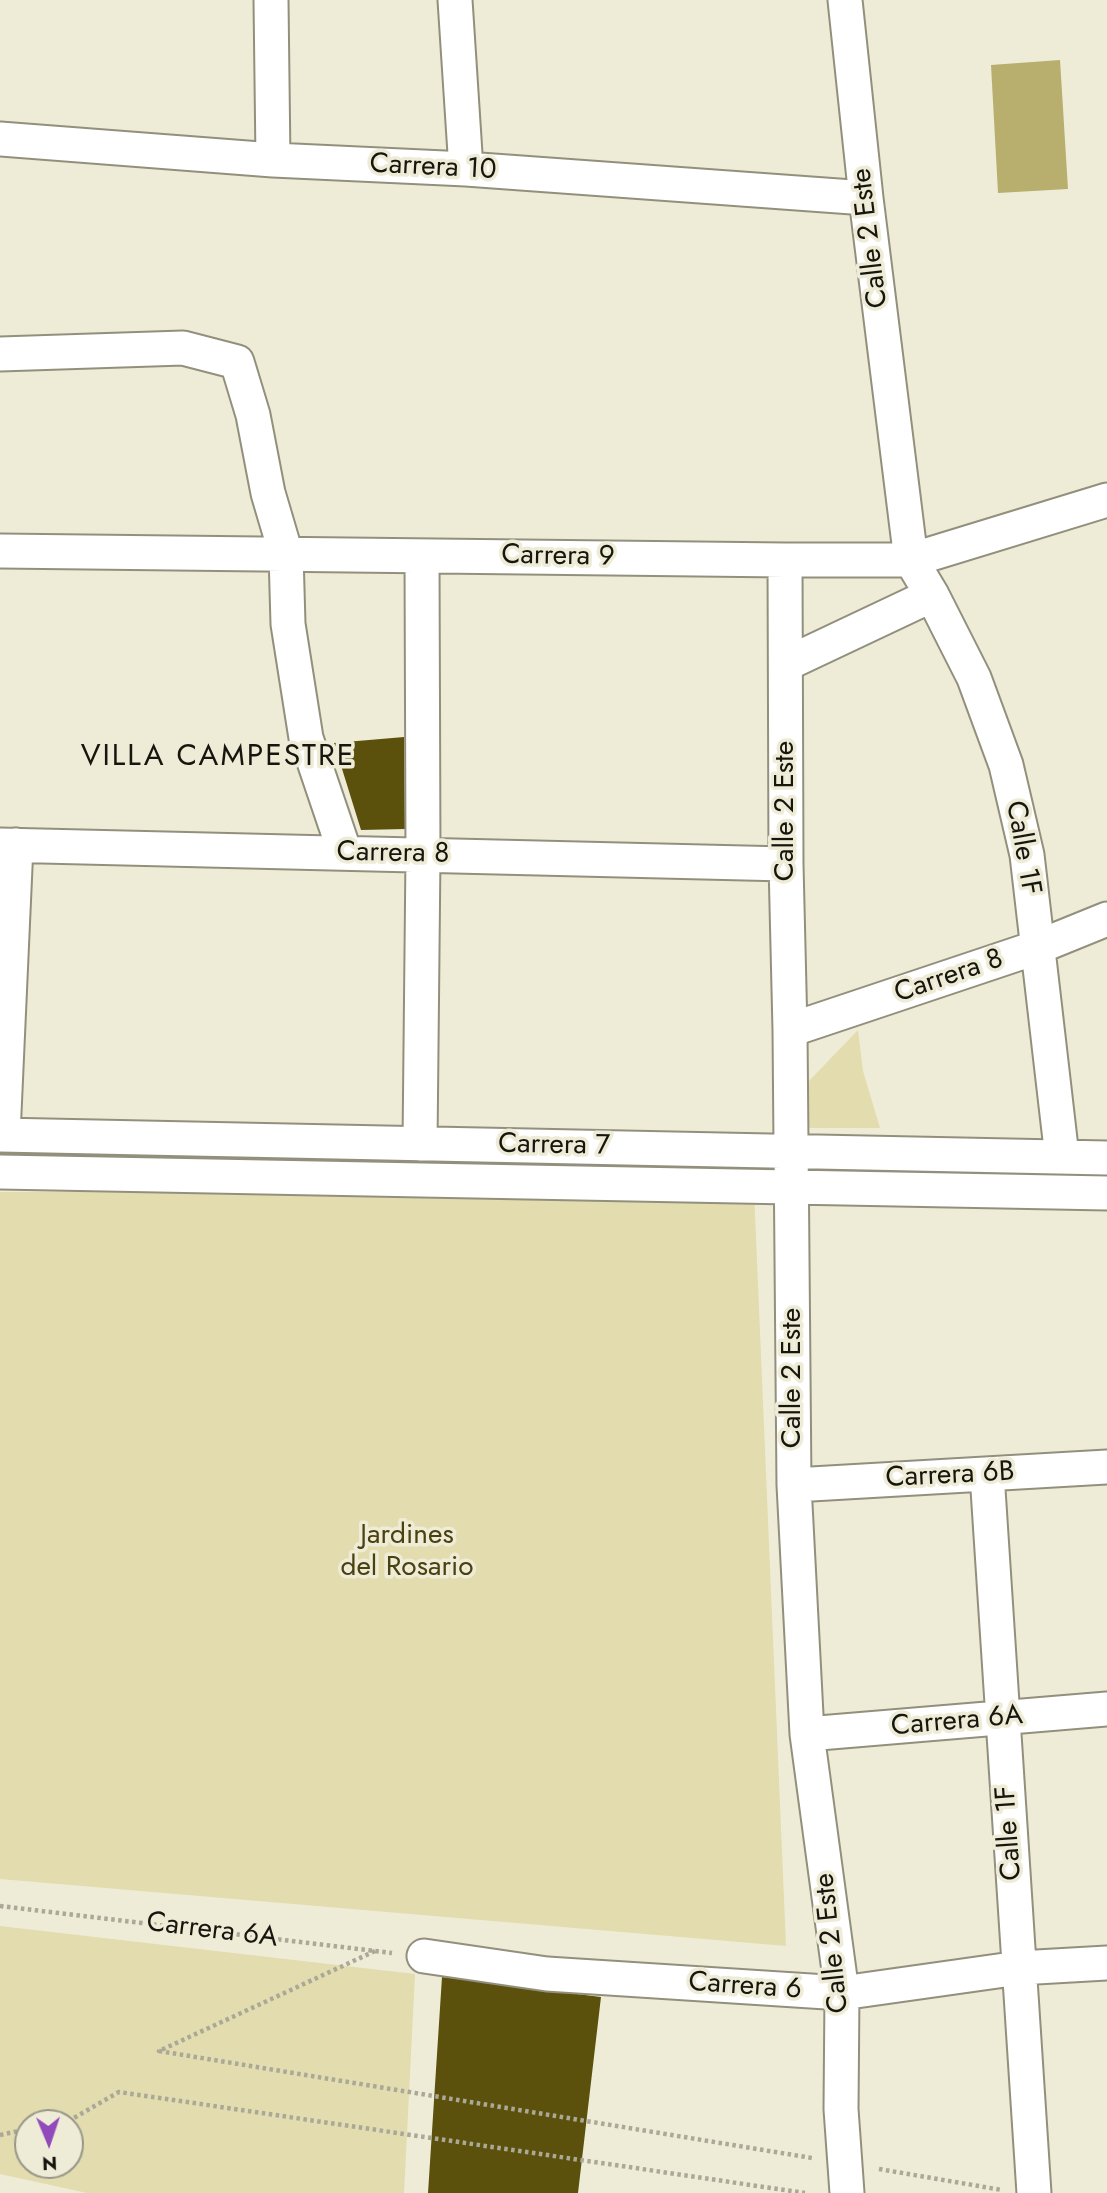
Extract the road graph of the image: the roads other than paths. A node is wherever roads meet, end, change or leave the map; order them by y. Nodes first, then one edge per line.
1 (271, 0) edge
2 (455, 0) edge
3 (845, 0) edge
4 (0, 139) edge
5 (273, 160) junction
6 (466, 169) junction
7 (866, 198) junction
8 (0, 354) edge
9 (1107, 500) edge
10 (0, 551) edge
11 (286, 554) junction
12 (422, 556) junction
13 (785, 560) junction
14 (911, 560) junction
15 (932, 595) junction
16 (786, 664) junction
17 (8, 845) edge
18 (345, 853) junction
19 (423, 855) junction
20 (786, 864) junction
21 (1107, 919) edge
22 (1038, 947) junction
23 (790, 1030) junction
24 (1, 1135) edge
25 (420, 1144) junction
26 (791, 1151) junction
27 (1062, 1157) junction
28 (1107, 1158) edge
29 (0, 1172) edge
30 (791, 1187) junction
31 (1107, 1193) edge
32 (1107, 1467) edge
33 (987, 1474) junction
34 (794, 1485) junction
35 (1107, 1709) edge
36 (1002, 1718) junction
37 (807, 1734) junction
38 (424, 1956) road end
39 (1107, 1963) edge
40 (1019, 1968) junction
41 (842, 1993) junction
42 (1021, 2192) edge
43 (847, 2193) edge

1 - 5 street
2 - 6 street
3 - 7 street, Calle 2 Este
4 - 5 street, Carrera 10
5 - 6 street, Carrera 10
6 - 7 street, Carrera 10
7 - 14 street, Calle 2 Este
8 - 11 street
9 - 14 street, Carrera 9
10 - 11 street, Carrera 9
11 - 12 street, Carrera 9
11 - 18 street
12 - 13 street, Carrera 9
12 - 19 street
13 - 14 street, Carrera 9
13 - 16 street, Calle 2 Este
14 - 15 street, Calle 1F
15 - 16 street
15 - 22 street, Calle 1F
16 - 20 street, Calle 2 Este
17 - 18 street, Carrera 8
17 - 24 street
18 - 19 street, Carrera 8
19 - 20 street, Carrera 8
19 - 25 street
20 - 23 street, Calle 2 Este
21 - 22 street, Carrera 8
22 - 23 street, Carrera 8
22 - 27 street, Calle 1F
23 - 26 street, Calle 2 Este
24 - 25 street, Carrera 7
25 - 26 street, Carrera 7
26 - 27 street, Carrera 7
26 - 30 street, Calle 2 Este
27 - 28 street, Carrera 7
29 - 30 street, Carrera 7
30 - 31 street, Carrera 7
30 - 34 street, Calle 2 Este
32 - 33 street, Carrera 6B
33 - 34 street, Carrera 6B
33 - 36 street, Calle 1F
34 - 37 street, Calle 2 Este
35 - 36 street, Carrera 6A
36 - 37 street, Carrera 6A
36 - 40 street, Calle 1F
37 - 41 street, Calle 2 Este
38 - 41 street, Carrera 6
39 - 40 street, Carrera 6
40 - 41 street, Carrera 6
40 - 42 street, Calle 1F
41 - 43 street, Calle 2 Este

